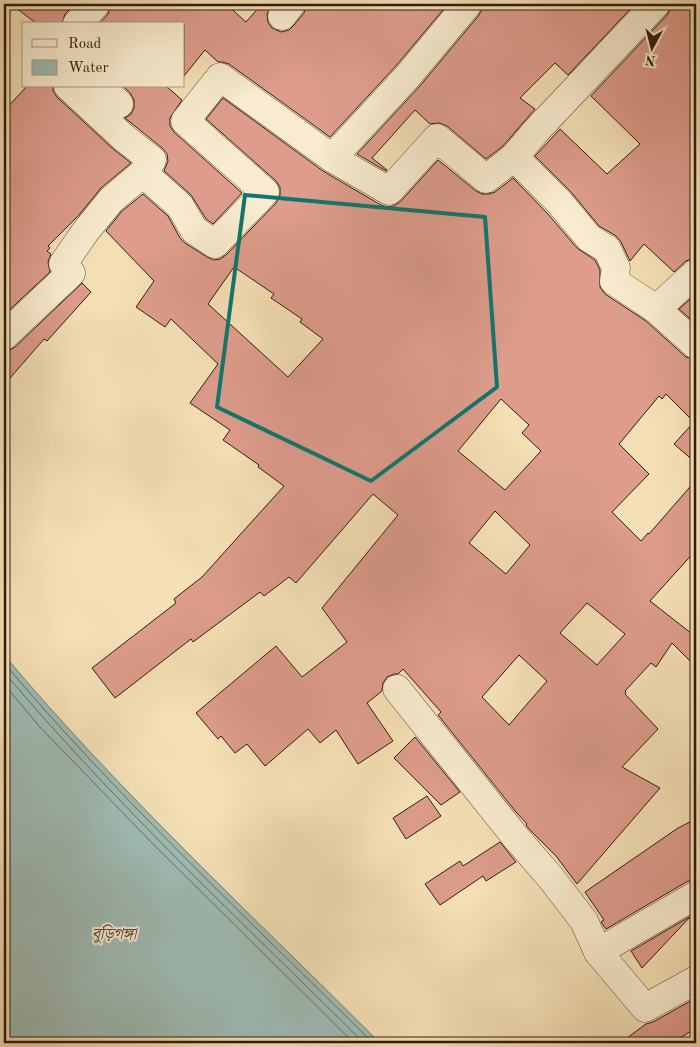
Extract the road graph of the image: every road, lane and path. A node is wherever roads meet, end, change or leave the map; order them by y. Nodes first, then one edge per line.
1 (466, 4) edge
2 (656, 4) edge
3 (70, 88) edge
4 (101, 88) edge
5 (119, 104) dead end
6 (514, 157) junction
7 (332, 158) junction
8 (143, 172) junction
9 (696, 273) edge
10 (656, 309) junction
11 (4, 336) edge
12 (696, 345) edge
13 (397, 689) dead end
14 (696, 895) edge
15 (598, 952) junction
16 (696, 980) edge

1 - 7 street
2 - 6 street
3 - 8 street
4 - 5 street
6 - 7 street
6 - 10 street
7 - 8 street
8 - 11 street
9 - 10 street
10 - 12 street
13 - 15 street
14 - 15 street
15 - 16 street

